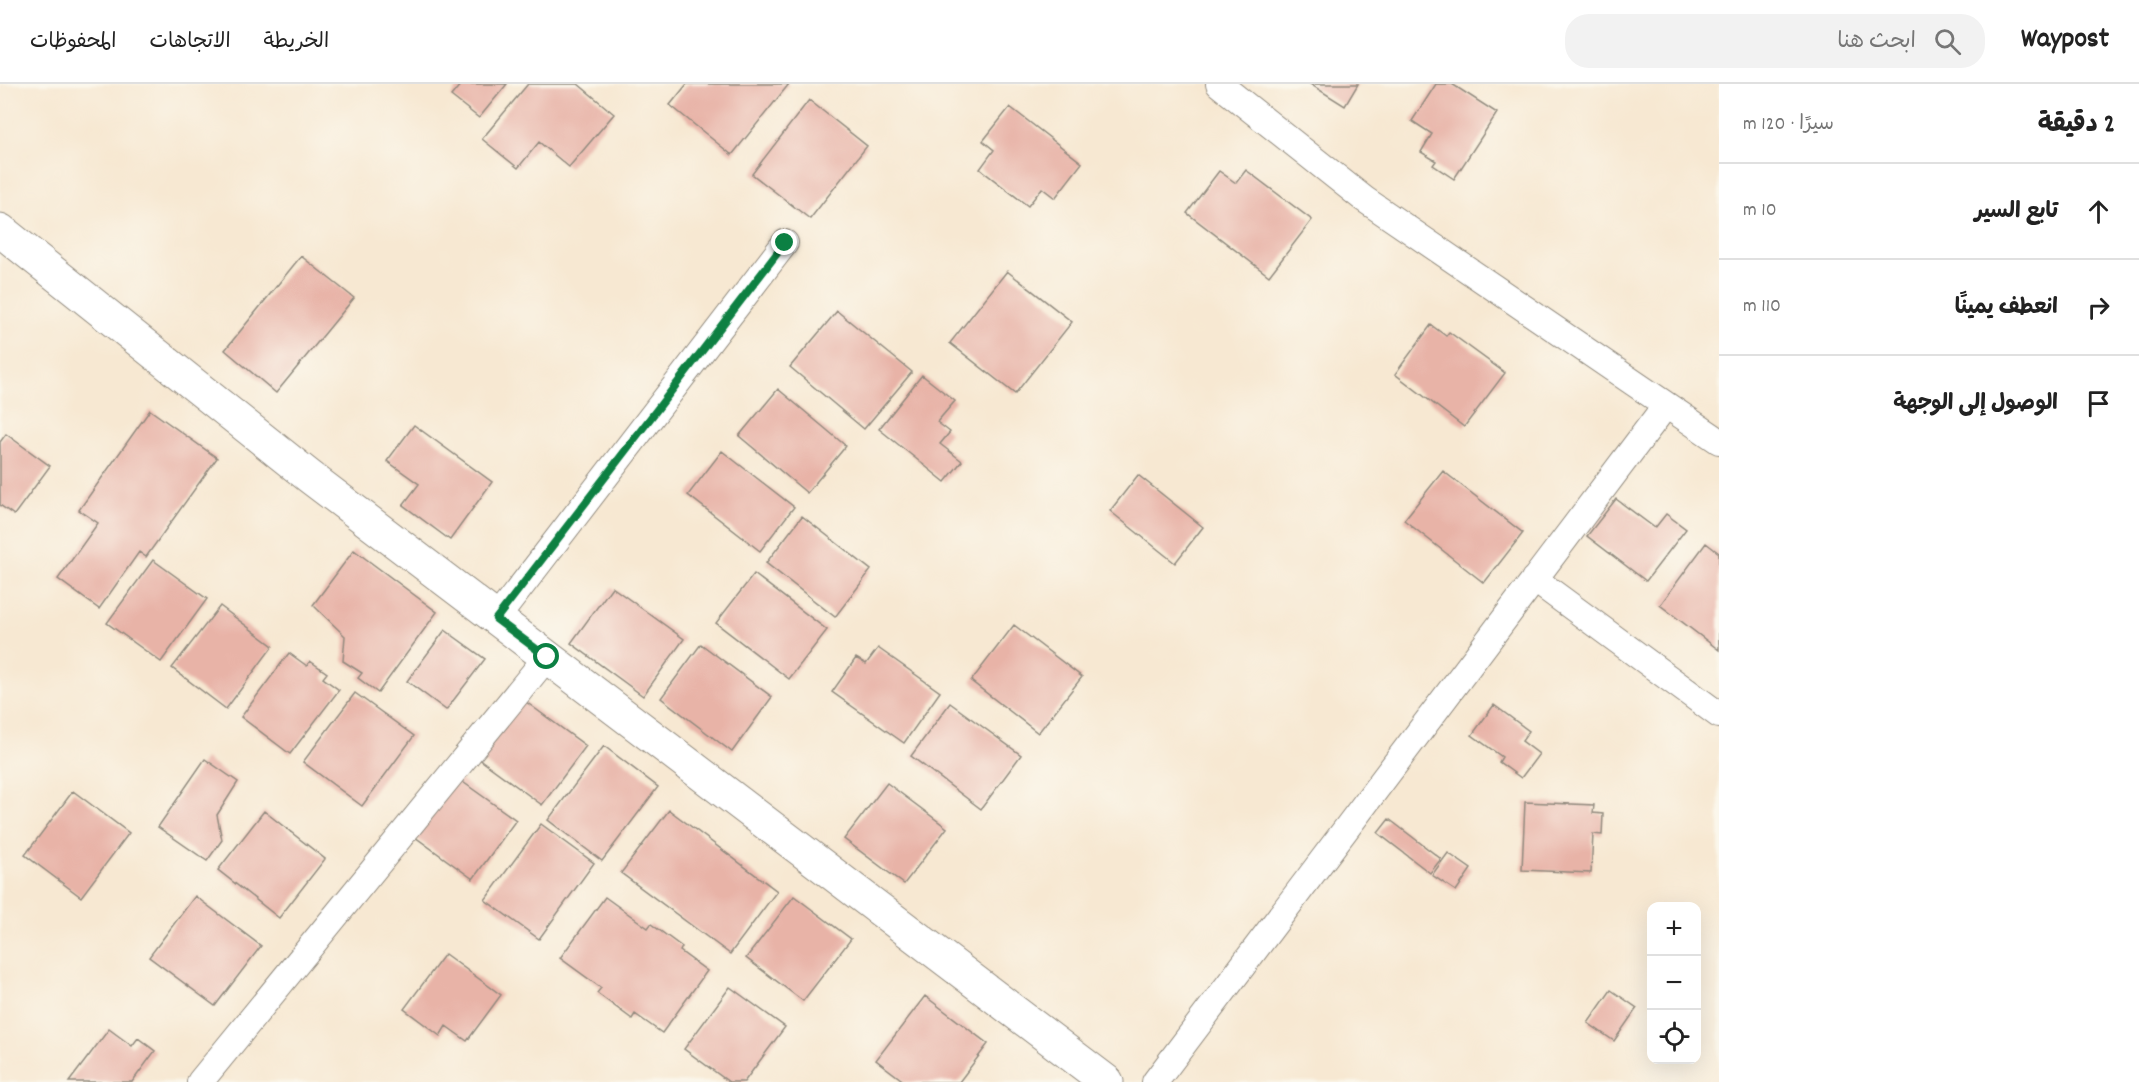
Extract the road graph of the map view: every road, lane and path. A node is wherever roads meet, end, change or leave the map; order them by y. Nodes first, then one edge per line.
1 (1219, 84) edge
2 (0, 230) edge
3 (785, 243) dead end
4 (1666, 405) junction
5 (1719, 441) edge
6 (1534, 579) junction
7 (496, 619) junction
8 (547, 657) junction
9 (1719, 715) edge
10 (200, 1082) edge
11 (1107, 1082) edge
12 (1155, 1082) edge

1 - 4 street
2 - 7 street
3 - 7 street
4 - 5 street
4 - 6 street
6 - 9 street
6 - 12 street
7 - 8 street
8 - 10 street
8 - 11 street

